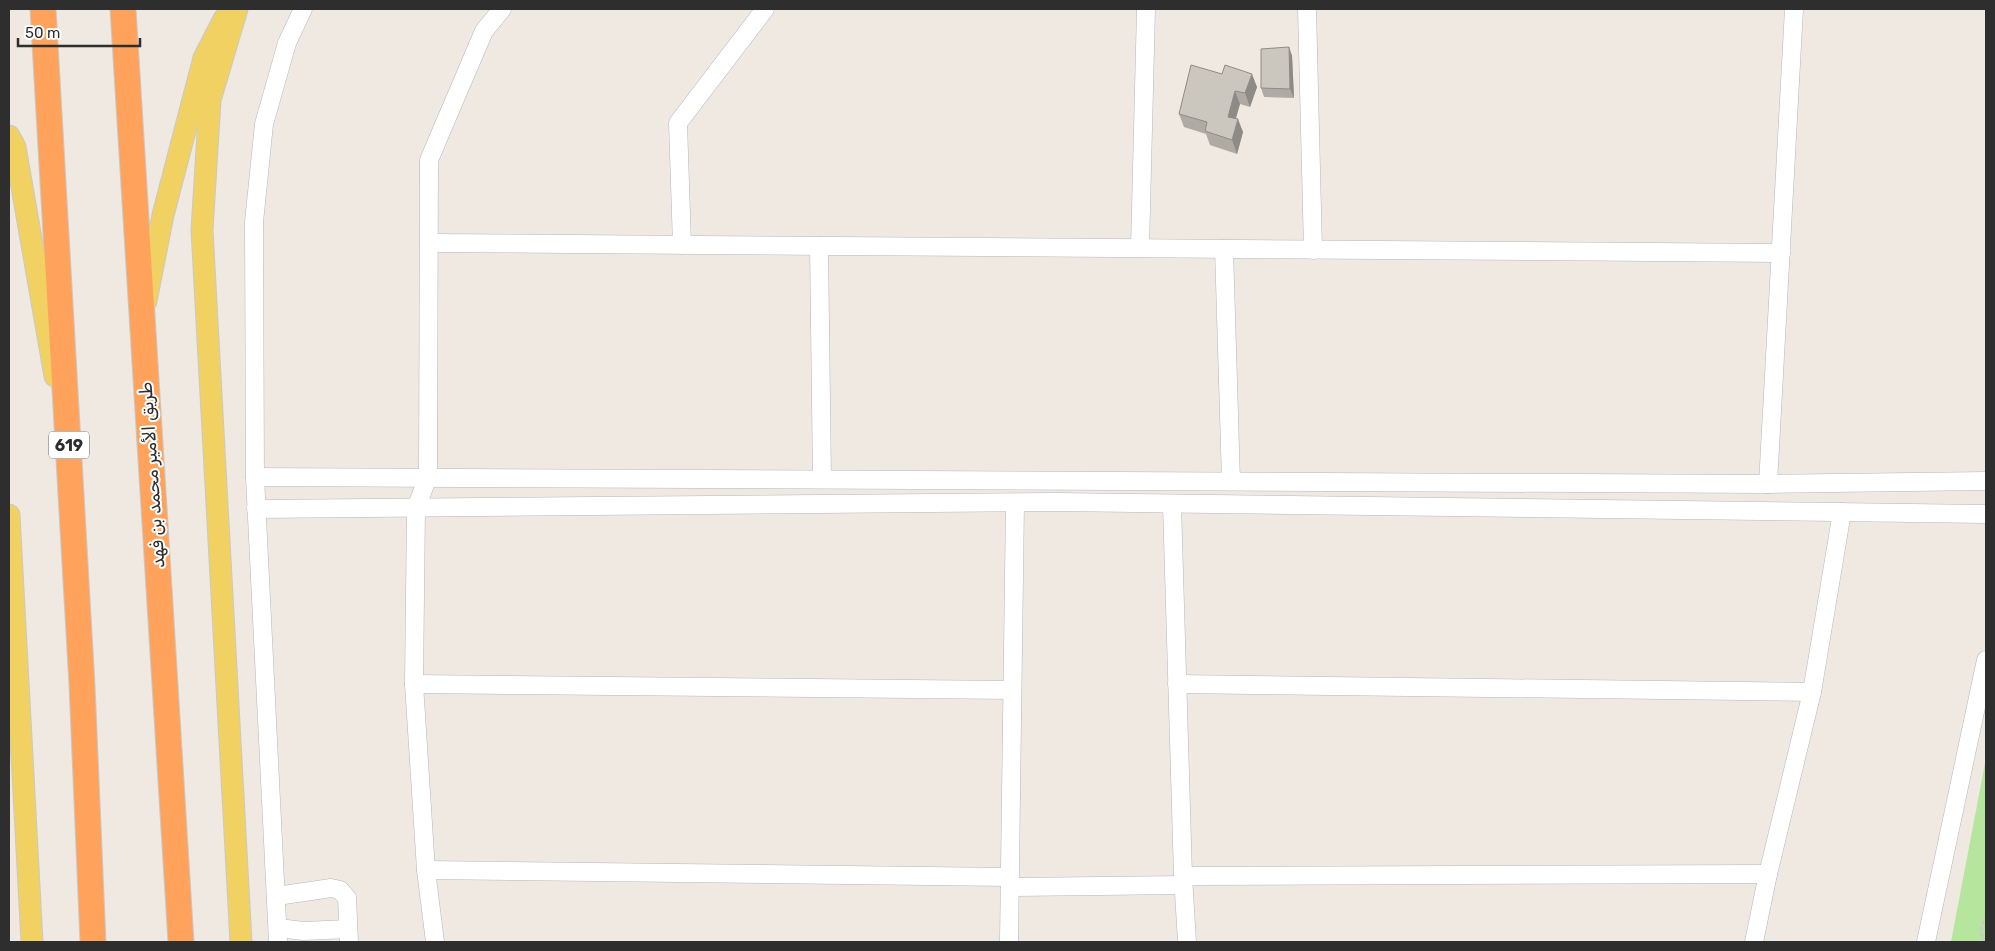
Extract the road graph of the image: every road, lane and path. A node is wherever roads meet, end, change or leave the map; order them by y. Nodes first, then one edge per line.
1 (43, 9) edge
2 (123, 9) edge
3 (229, 9) edge
4 (237, 9) edge
5 (303, 9) edge
6 (502, 9) edge
7 (765, 9) edge
8 (1146, 9) edge
9 (1307, 9) edge
10 (1794, 9) edge
11 (9, 136) edge
12 (429, 242) junction
13 (682, 245) junction
14 (819, 246) junction
15 (1140, 248) junction
16 (1224, 249) junction
17 (1313, 250) junction
18 (1781, 253) junction
19 (142, 321) junction
20 (69, 456) junction
21 (255, 476) junction
22 (428, 477) junction
23 (822, 479) junction
24 (1231, 481) junction
25 (1986, 481) edge
26 (1768, 484) junction
27 (1016, 503) junction
28 (1172, 504) junction
29 (416, 508) junction
30 (256, 509) junction
31 (1842, 512) junction
32 (1986, 514) edge
33 (9, 515) edge
34 (1985, 667) edge
35 (414, 684) junction
36 (1177, 684) junction
37 (1012, 690) junction
38 (1812, 692) junction
39 (426, 870) junction
40 (1768, 874) junction
41 (1183, 880) junction
42 (1009, 882) junction
43 (239, 889) junction
44 (277, 896) junction
45 (30, 907) junction
46 (1986, 918) edge
47 (278, 935) edge
48 (304, 936) edge
49 (348, 936) edge
50 (32, 942) edge
51 (47, 942) edge
52 (93, 942) edge
53 (181, 942) edge
54 (229, 942) edge
55 (241, 942) edge
56 (435, 942) edge
57 (1009, 942) edge
58 (1186, 942) edge
59 (1754, 942) edge
60 (1926, 942) edge
61 (1986, 942) edge

1 - 20 highway, 619
2 - 19 highway, طريق الأمير محمد بن فهد
3 - 19 main road
4 - 43 main road
5 - 21 street
6 - 12 street
7 - 13 street
8 - 15 street
9 - 17 street
10 - 18 street
11 - 20 main road
12 - 13 street
12 - 22 street
13 - 14 street
14 - 15 street
14 - 23 street
15 - 16 street
16 - 17 street
16 - 24 street
17 - 18 street
18 - 26 street
19 - 53 highway, طريق الأمير محمد بن فهد
20 - 52 highway, 619
21 - 22 street
21 - 30 street
22 - 23 street
22 - 29 street
23 - 24 street
24 - 26 street
25 - 26 street
27 - 28 street
27 - 29 street
27 - 37 street
28 - 31 street
28 - 36 street
29 - 30 street
29 - 35 street
30 - 44 street
31 - 32 street
31 - 38 street
33 - 45 main road
34 - 60 street
35 - 37 street
35 - 39 street
36 - 38 street
36 - 41 street
37 - 42 street
38 - 40 street
39 - 42 street
39 - 56 street
40 - 41 street
40 - 59 street
41 - 42 street
41 - 58 street
42 - 57 street
43 - 54 main road
43 - 55 main road
44 - 47 street
44 - 49 street
45 - 50 main road
45 - 51 main road
46 - 61 path
47 - 48 street
48 - 49 street

